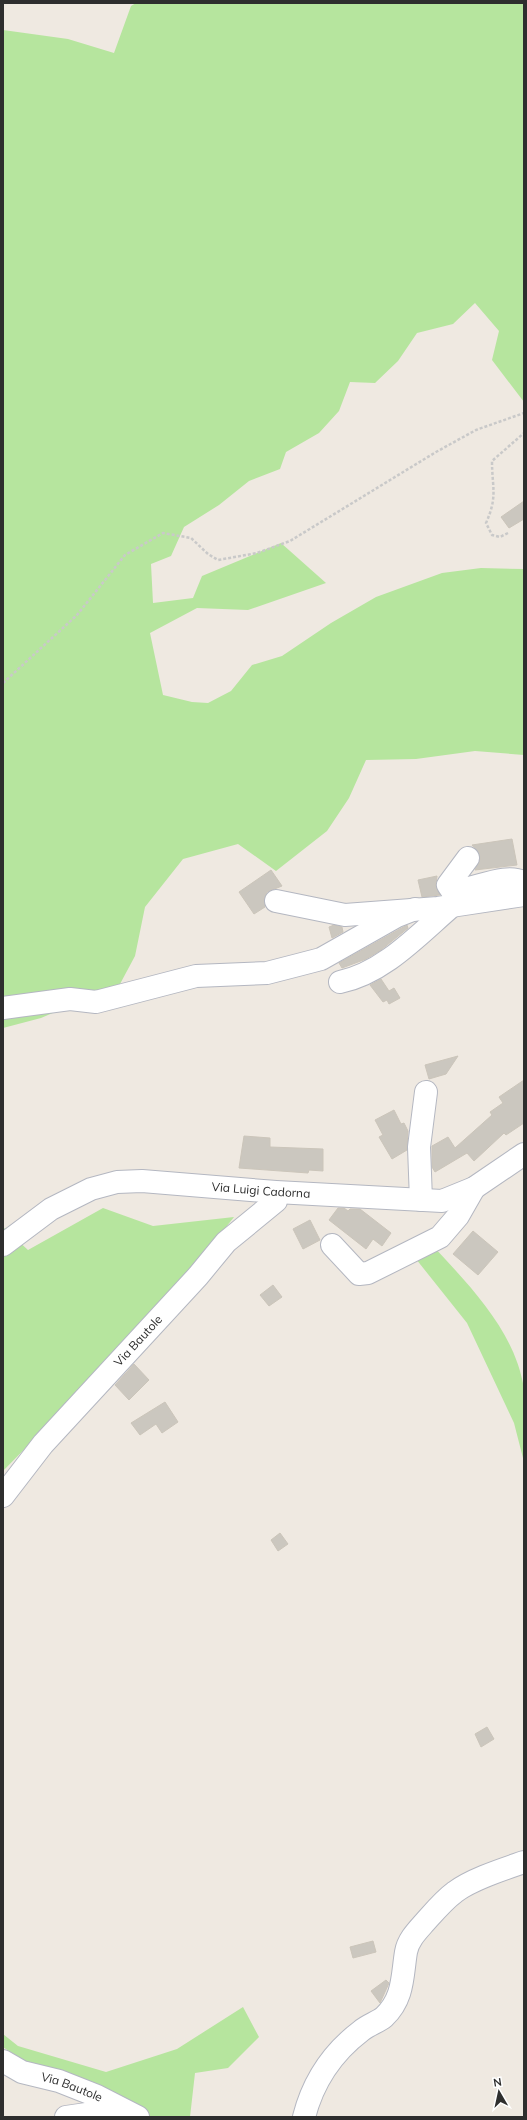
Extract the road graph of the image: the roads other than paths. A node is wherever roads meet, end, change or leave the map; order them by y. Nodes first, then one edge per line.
1 (468, 858) dead end
2 (524, 883) edge
3 (524, 895) edge
4 (276, 902) dead end
5 (453, 905) junction
6 (415, 909) junction
7 (340, 982) dead end
8 (3, 1008) edge
9 (426, 1092) dead end
10 (524, 1154) edge
11 (474, 1188) junction
12 (276, 1192) junction
13 (421, 1200) junction
14 (3, 1245) edge
15 (332, 1245) dead end
16 (3, 1496) edge
17 (524, 1862) edge
18 (3, 2061) edge
19 (66, 2117) edge
20 (138, 2117) edge
21 (304, 2117) edge

1 - 2 street
3 - 5 street
4 - 6 street
5 - 6 street
5 - 7 street
6 - 8 street
9 - 13 street
10 - 11 street, Via Luigi Cadorna
11 - 13 street, Via Luigi Cadorna
11 - 15 street
12 - 13 street, Via Luigi Cadorna
12 - 14 street, Via Luigi Cadorna
12 - 16 street, Via Bautole
17 - 21 street
18 - 20 street, Via Bautole
19 - 20 street

